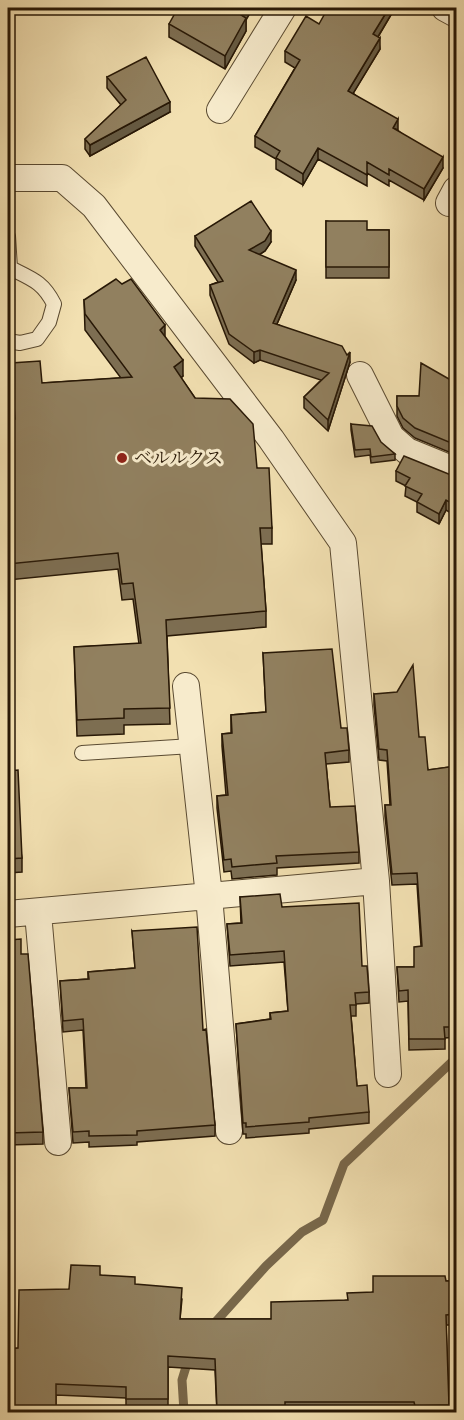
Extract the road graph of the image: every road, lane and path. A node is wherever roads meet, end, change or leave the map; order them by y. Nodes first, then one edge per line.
1 (283, 8) edge
2 (445, 8) edge
3 (456, 14) edge
4 (220, 110) dead end
5 (8, 178) edge
6 (8, 236) edge
7 (9, 269) edge
8 (8, 341) edge
9 (360, 375) dead end
10 (456, 471) edge
11 (186, 686) dead end
12 (192, 746) junction
13 (82, 753) dead end
14 (376, 880) junction
15 (209, 896) junction
16 (38, 912) junction
17 (8, 914) edge
18 (388, 1074) dead end
19 (229, 1131) dead end
20 (58, 1142) dead end

1 - 4 street
2 - 3 street
5 - 14 street
6 - 7 lane
7 - 8 lane
9 - 10 street
11 - 12 street
12 - 13 lane
12 - 15 street
14 - 15 street
14 - 18 street
15 - 16 street
15 - 19 street
16 - 17 street
16 - 20 street

